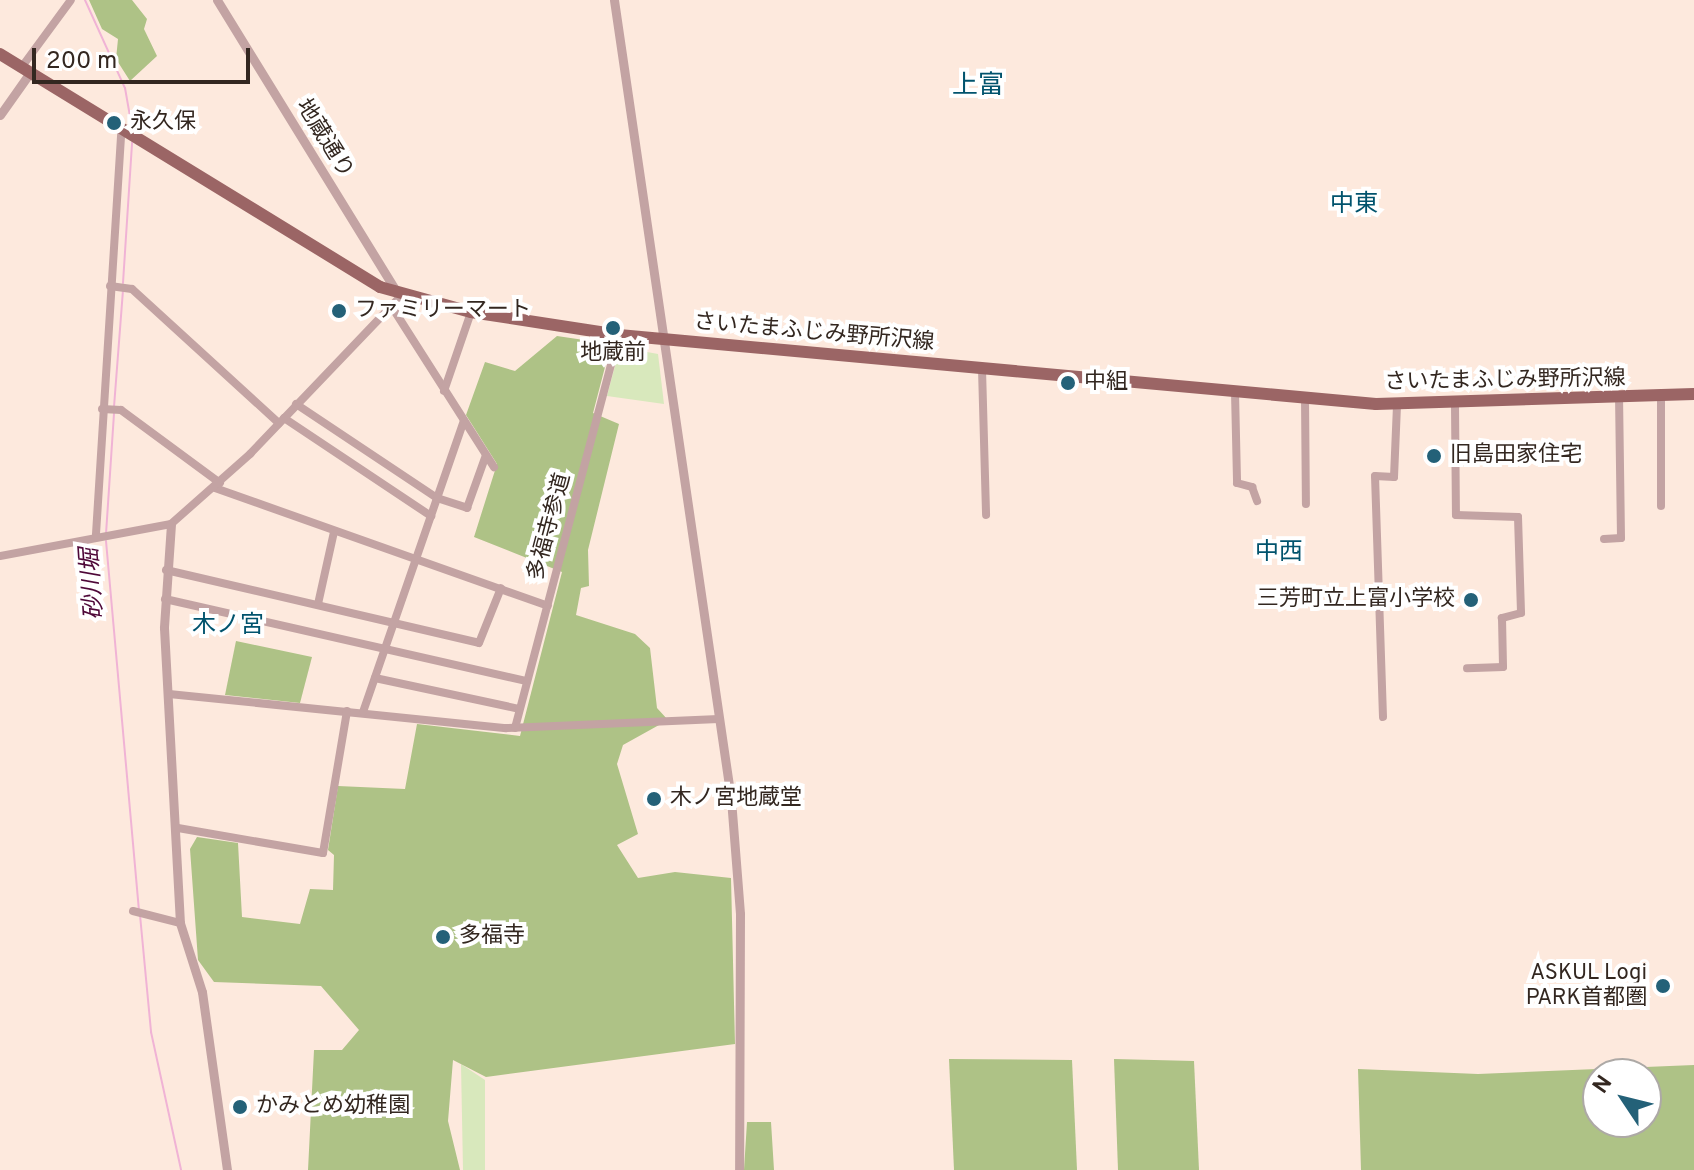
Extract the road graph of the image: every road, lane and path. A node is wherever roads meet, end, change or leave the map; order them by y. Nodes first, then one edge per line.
1 (71, 0) edge
2 (217, 0) edge
3 (614, 0) edge
4 (0, 54) edge
5 (25, 71) junction
6 (0, 115) edge
7 (122, 134) junction
8 (110, 286) junction
9 (396, 302) junction
10 (471, 312) junction
11 (619, 335) junction
12 (665, 339) junction
13 (982, 369) junction
14 (444, 391) junction
15 (1235, 392) junction
16 (1694, 394) edge
17 (1661, 396) junction
18 (1305, 398) junction
19 (1619, 399) junction
20 (296, 404) junction
21 (1397, 405) junction
22 (1455, 405) junction
23 (104, 409) junction
24 (281, 421) junction
25 (464, 421) junction
26 (365, 450) junction
27 (486, 455) junction
28 (355, 466) junction
29 (494, 467) dead end
30 (217, 485) junction
31 (437, 498) junction
32 (1257, 501) dead end
33 (1306, 504) dead end
34 (1661, 506) dead end
35 (986, 515) dead end
36 (431, 516) junction
37 (171, 524) junction
38 (334, 532) junction
39 (97, 534) junction
40 (1604, 539) dead end
41 (0, 556) edge
42 (415, 558) junction
43 (166, 570) junction
44 (501, 588) junction
45 (165, 599) junction
46 (318, 604) junction
47 (548, 606) junction
48 (394, 622) junction
49 (385, 649) junction
50 (1467, 668) dead end
51 (375, 678) junction
52 (527, 681) junction
53 (169, 694) junction
54 (519, 709) junction
55 (347, 711) junction
56 (363, 712) junction
57 (1383, 717) dead end
58 (719, 719) junction
59 (515, 728) junction
60 (178, 828) junction
61 (133, 911) dead end
62 (180, 923) junction
63 (227, 1170) edge
64 (739, 1170) edge

1 - 5 street
2 - 9 street, 地蔵通り
3 - 12 street
4 - 5 main road, さいたまふじみ野所沢線
5 - 6 street
5 - 7 main road, さいたまふじみ野所沢線
7 - 8 street
7 - 9 main road, さいたまふじみ野所沢線
8 - 23 street
8 - 24 street
9 - 10 main road, さいたまふじみ野所沢線
9 - 14 street
9 - 20 street
10 - 11 main road, さいたまふじみ野所沢線
10 - 14 street
11 - 12 main road, さいたまふじみ野所沢線
11 - 47 street, 多福寺参道
12 - 13 main road, さいたまふじみ野所沢線
12 - 58 street
13 - 15 main road, さいたまふじみ野所沢線
13 - 35 street
14 - 25 street
15 - 18 main road, さいたまふじみ野所沢線
15 - 32 street
16 - 17 main road, さいたまふじみ野所沢線
17 - 19 main road, さいたまふじみ野所沢線
17 - 34 street
18 - 21 main road, さいたまふじみ野所沢線
18 - 33 street
19 - 22 main road, さいたまふじみ野所沢線
19 - 40 street
20 - 24 street
20 - 26 street
21 - 22 main road, さいたまふじみ野所沢線
21 - 57 street
22 - 50 street
23 - 30 street
23 - 39 street
24 - 28 street
24 - 30 street
25 - 27 street
25 - 31 street
26 - 28 street
26 - 31 street
27 - 29 street
27 - 31 street
28 - 36 street
30 - 37 street
30 - 38 street
31 - 36 street
36 - 42 street
37 - 39 street
37 - 43 street
38 - 42 street
38 - 46 street
39 - 41 street
42 - 44 street
42 - 48 street
43 - 45 street
43 - 46 street
44 - 47 street
44 - 48 street
45 - 49 street
45 - 53 street
46 - 48 street
47 - 52 street, 多福寺参道
48 - 49 street
49 - 51 street
49 - 52 street
51 - 54 street
51 - 56 street
52 - 54 street, 多福寺参道
53 - 55 street
53 - 60 street
54 - 59 street, 多福寺参道
55 - 56 street
55 - 60 street
56 - 59 street
58 - 59 street
58 - 64 street
60 - 62 street
61 - 62 street
62 - 63 street

